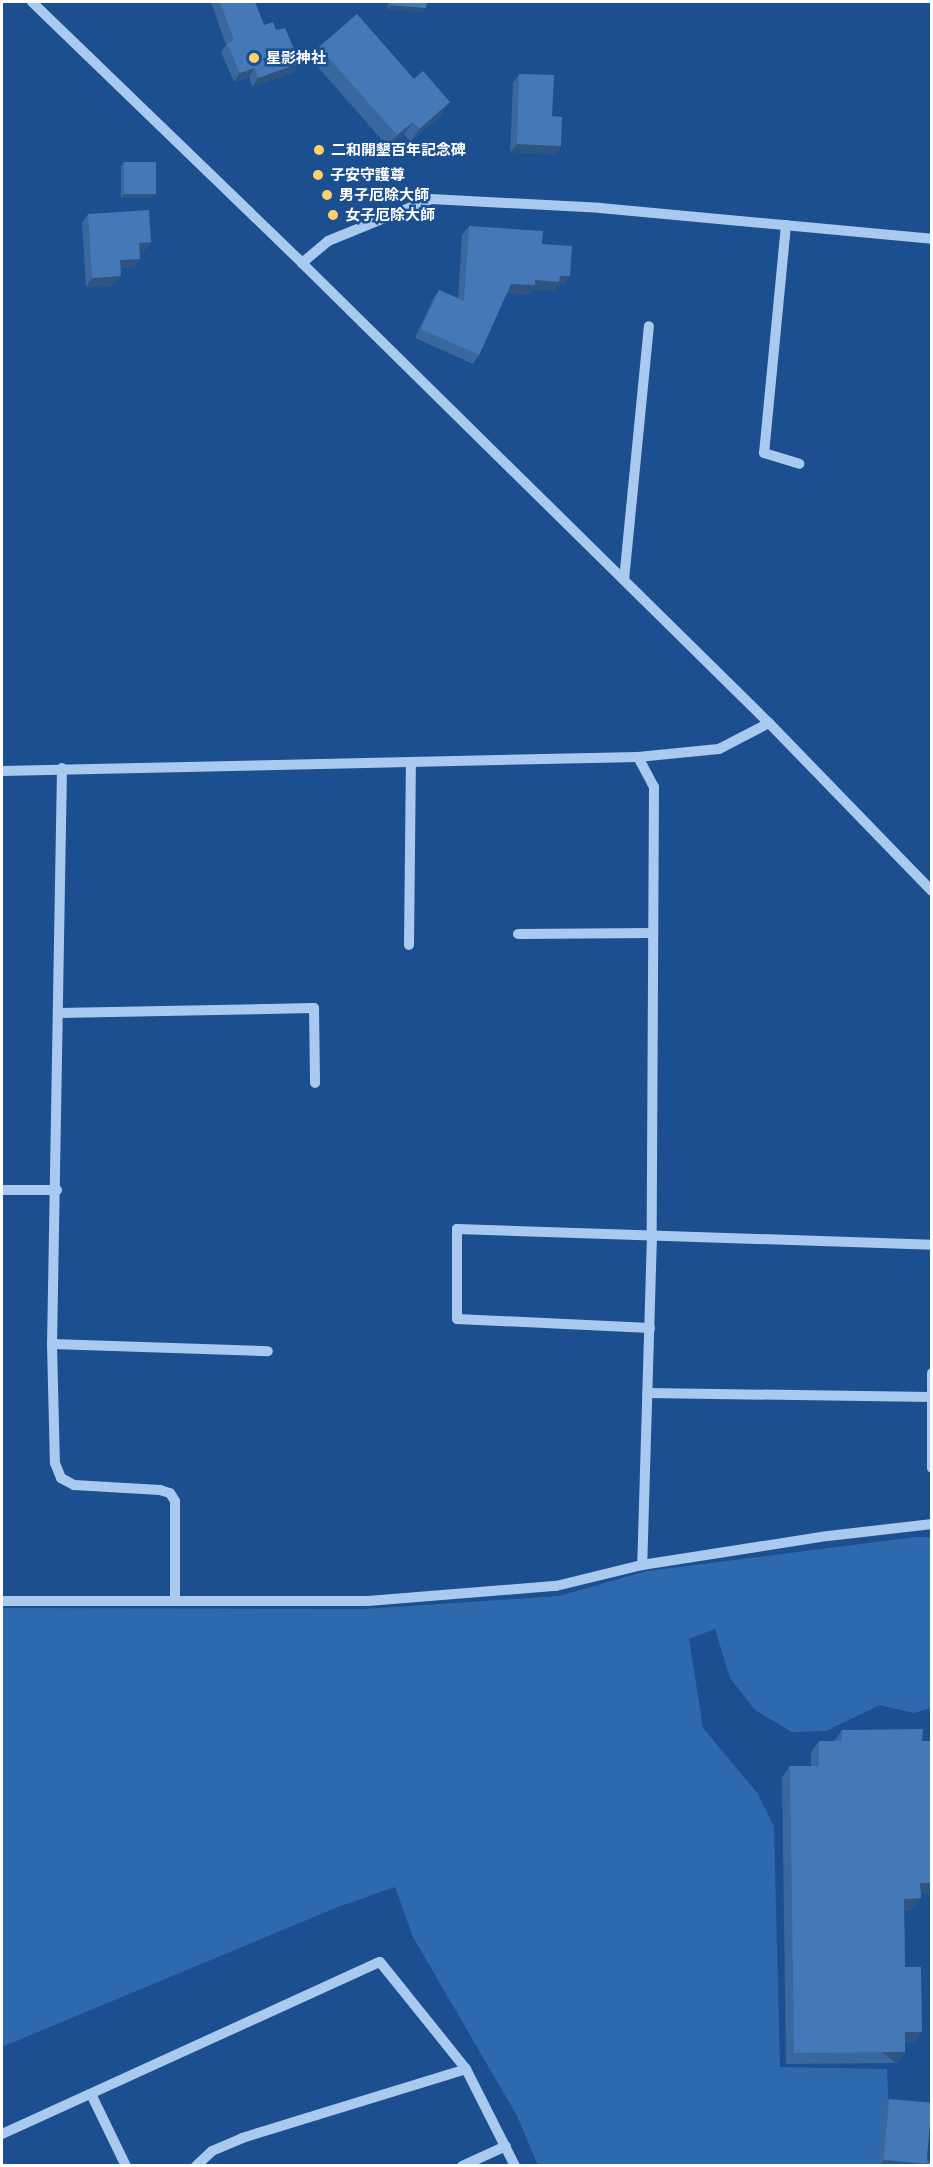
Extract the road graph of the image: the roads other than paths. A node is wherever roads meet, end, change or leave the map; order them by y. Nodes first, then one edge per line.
1 (32, 2) edge
2 (786, 225) junction
3 (932, 239) edge
4 (302, 262) junction
5 (649, 326) dead end
6 (799, 464) dead end
7 (624, 580) junction
8 (769, 723) junction
9 (638, 757) junction
10 (411, 764) junction
11 (62, 768) junction
12 (2, 771) edge
13 (932, 891) edge
14 (653, 933) junction
15 (518, 934) dead end
16 (409, 945) dead end
17 (59, 1013) junction
18 (315, 1083) dead end
19 (2, 1190) edge
20 (57, 1190) junction
21 (652, 1235) junction
22 (932, 1245) edge
23 (650, 1328) junction
24 (52, 1344) junction
25 (268, 1351) dead end
26 (932, 1373) edge
27 (647, 1394) junction
28 (931, 1397) edge
29 (932, 1468) edge
30 (932, 1524) edge
31 (642, 1565) junction
32 (2, 1600) edge
33 (175, 1600) junction
34 (466, 2069) junction
35 (91, 2094) junction
36 (2, 2134) edge
37 (506, 2146) junction
38 (126, 2166) edge
39 (196, 2166) edge
40 (462, 2166) edge
41 (515, 2166) edge

1 - 4 street
2 - 3 street
2 - 4 street
2 - 6 street
4 - 7 street
5 - 7 street
7 - 8 street
8 - 9 street
8 - 13 street
9 - 10 street
9 - 14 street
10 - 11 street
10 - 16 street
11 - 12 street
11 - 17 street
14 - 15 street
14 - 21 street
17 - 18 street
17 - 20 street
19 - 20 street
20 - 24 street
21 - 22 street
21 - 23 street
21 - 23 street
23 - 27 street
24 - 25 street
24 - 33 street
26 - 28 street
27 - 28 street
27 - 31 street
28 - 29 street
30 - 31 street
31 - 33 street
32 - 33 street
34 - 35 street
34 - 37 street
34 - 39 street
35 - 36 street
35 - 38 street
37 - 40 street
37 - 41 street

